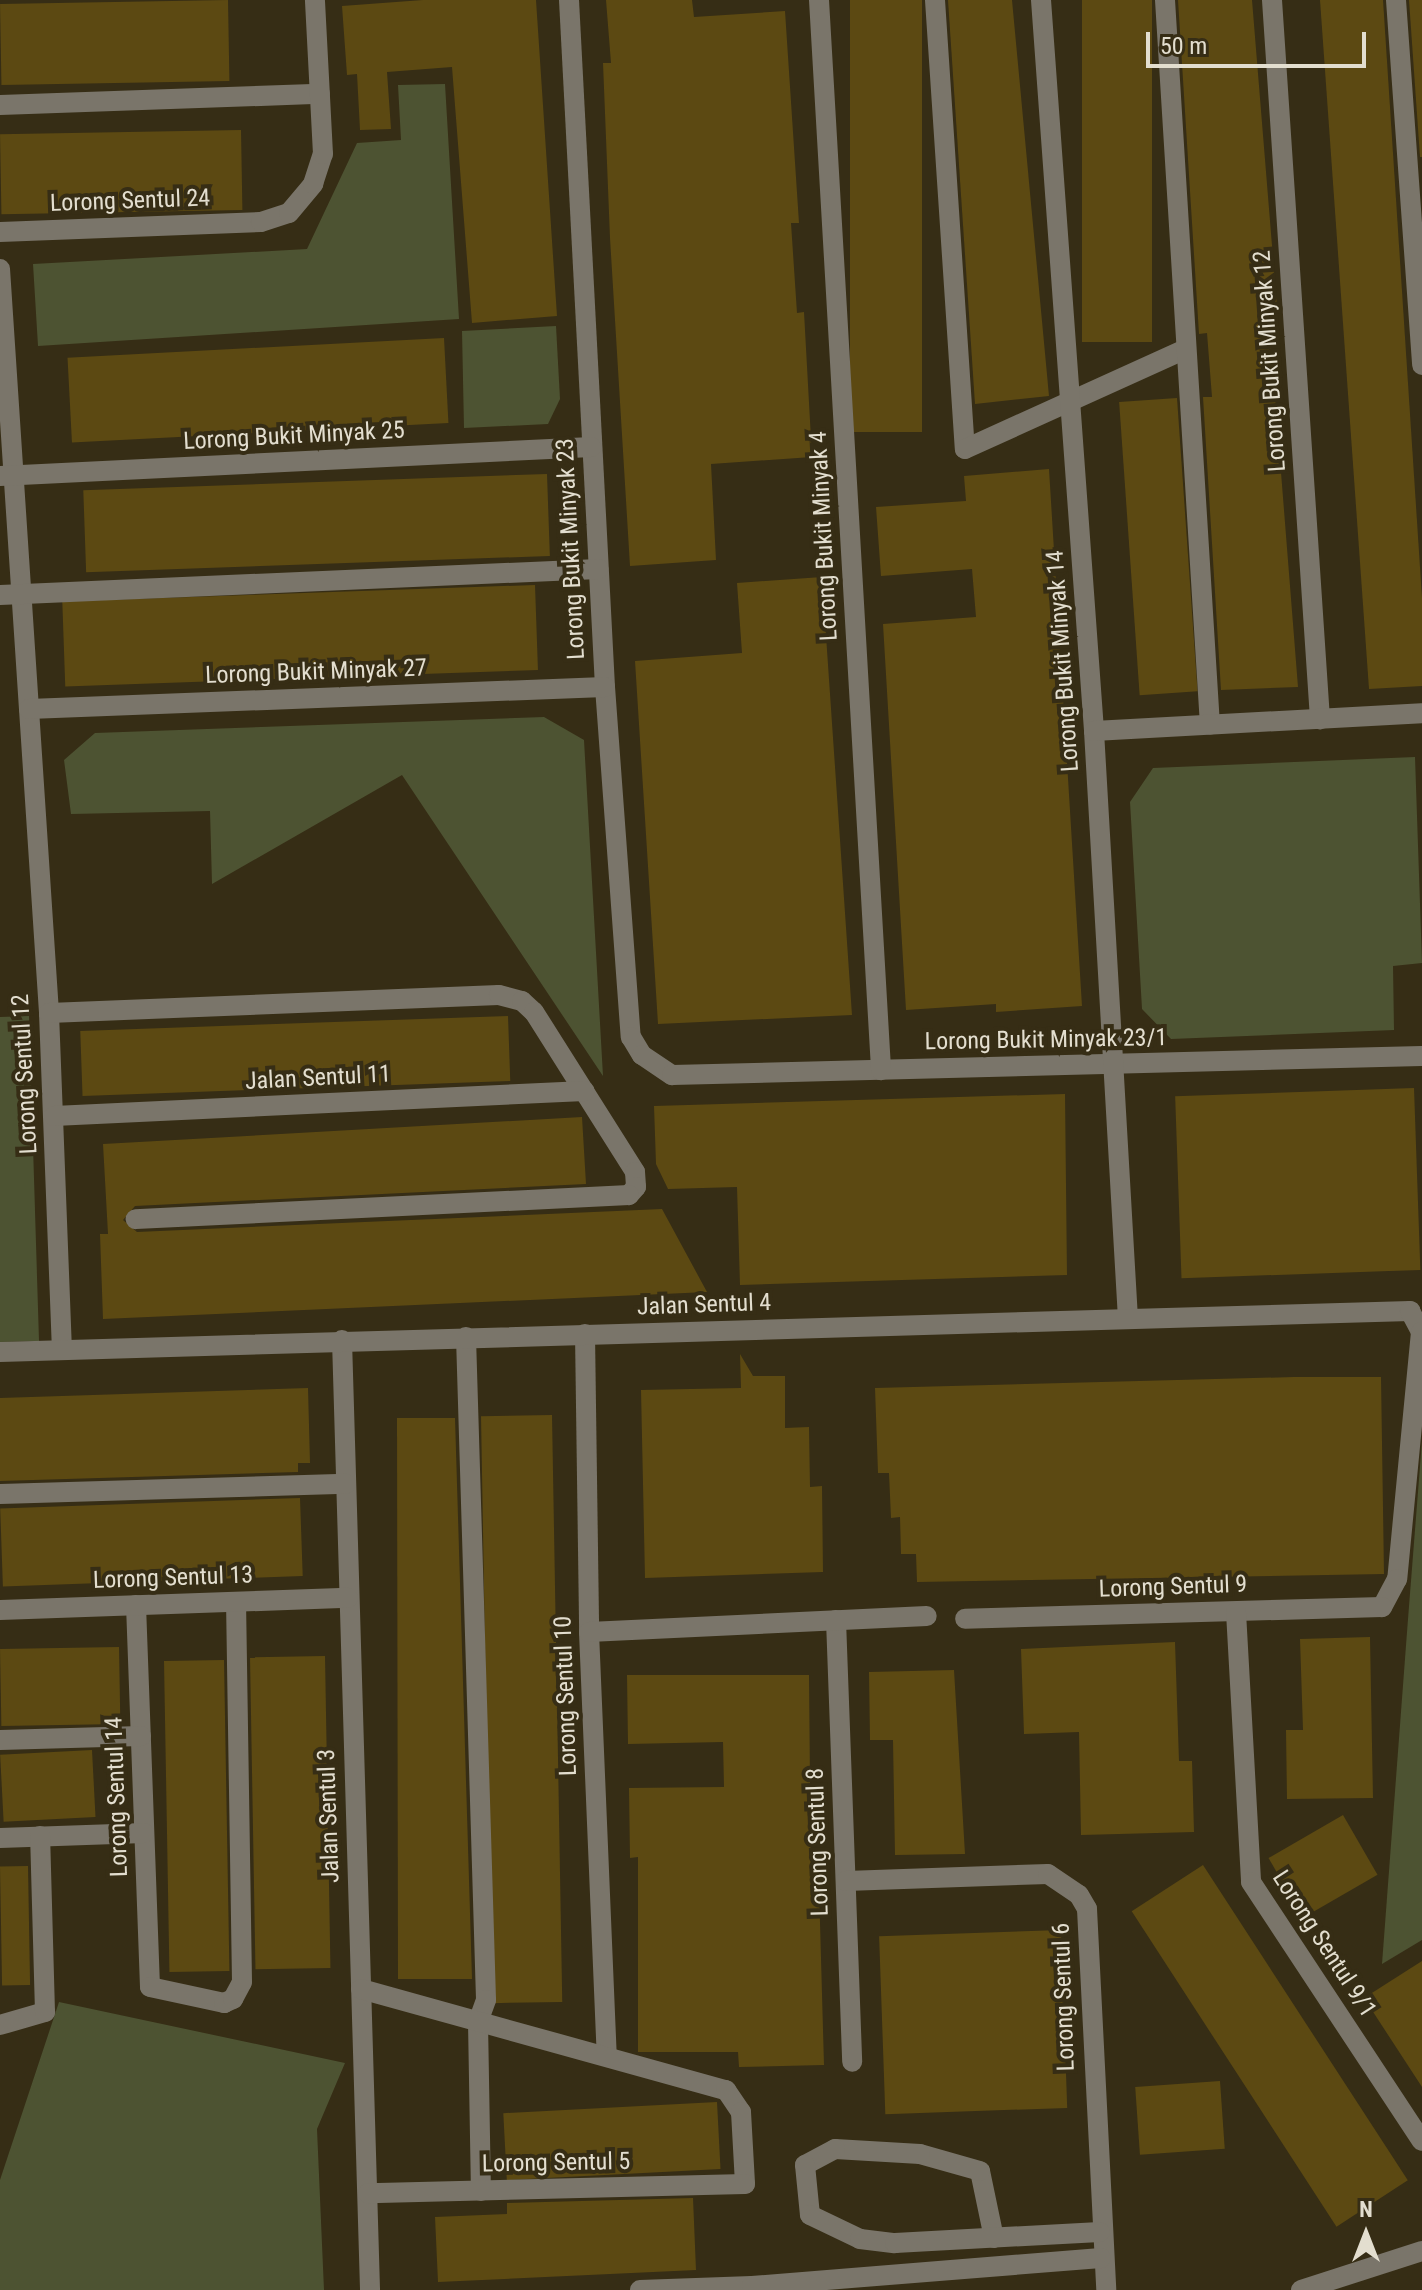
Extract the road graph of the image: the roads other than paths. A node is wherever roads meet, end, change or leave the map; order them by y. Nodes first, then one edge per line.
1 (315, 0) edge
2 (569, 0) edge
3 (819, 0) edge
4 (935, 0) edge
5 (1041, 0) edge
6 (1165, 0) edge
7 (1272, 0) edge
8 (1396, 0) edge
9 (320, 94) junction
10 (0, 105) edge
11 (0, 232) edge
12 (1419, 247) edge
13 (0, 269) edge
14 (1185, 349) junction
15 (3, 353) edge
16 (1422, 365) edge
17 (1070, 403) junction
18 (591, 447) junction
19 (7, 476) edge
20 (598, 569) junction
21 (21, 594) junction
22 (0, 595) edge
23 (605, 687) junction
24 (29, 709) junction
25 (1422, 713) edge
26 (1320, 719) junction
27 (1210, 725) junction
28 (1094, 731) junction
29 (49, 1013) junction
30 (1422, 1056) edge
31 (1113, 1064) junction
32 (881, 1070) junction
33 (672, 1075) joint
34 (584, 1091) junction
35 (54, 1116) junction
36 (136, 1219) dead end
37 (1128, 1319) junction
38 (585, 1334) junction
39 (466, 1337) junction
40 (342, 1340) junction
41 (62, 1350) junction
42 (0, 1352) edge
43 (346, 1484) junction
44 (0, 1494) edge
45 (348, 1598) junction
46 (236, 1602) junction
47 (136, 1605) junction
48 (1382, 1607) joint
49 (0, 1610) edge
50 (1236, 1612) junction
51 (927, 1616) dead end
52 (965, 1619) dead end
53 (836, 1620) junction
54 (589, 1632) junction
55 (141, 1736) junction
56 (0, 1740) edge
57 (144, 1833) junction
58 (40, 1836) junction
59 (0, 1838) edge
60 (846, 1881) junction
61 (361, 1989) junction
62 (478, 2022) junction
63 (0, 2025) edge
64 (607, 2056) junction
65 (852, 2062) dead end
66 (1422, 2141) edge
67 (481, 2191) junction
68 (368, 2193) junction
69 (1100, 2232) junction
70 (994, 2238) junction
71 (1422, 2251) edge
72 (1101, 2258) junction
73 (1331, 2286) edge
74 (752, 2288) edge
75 (370, 2290) edge
76 (640, 2290) edge
77 (1106, 2290) edge
78 (1301, 2290) edge

1 - 9 street
2 - 18 street, Lorong Bukit Minyak 23
3 - 32 street, Lorong Bukit Minyak 4
4 - 17 street
5 - 17 street, Lorong Bukit Minyak 14
6 - 14 street
7 - 26 street, Lorong Bukit Minyak 12
8 - 12 street
9 - 10 street
9 - 11 street, Lorong Sentul 24
12 - 16 street
13 - 15 street, Lorong Sentul 12
14 - 17 street
14 - 27 street
15 - 19 street, Lorong Sentul 12
17 - 28 street, Lorong Bukit Minyak 14
18 - 19 street, Lorong Bukit Minyak 25
18 - 20 street, Lorong Bukit Minyak 23
19 - 21 street, Lorong Sentul 12
20 - 21 street
20 - 23 street, Lorong Bukit Minyak 23
21 - 22 street
21 - 24 street, Lorong Sentul 12
23 - 24 street, Lorong Bukit Minyak 27
23 - 33 street, Lorong Bukit Minyak 23
24 - 29 street, Lorong Sentul 12
25 - 26 street
26 - 27 street
27 - 28 street
28 - 31 street, Lorong Bukit Minyak 14
29 - 34 street
29 - 35 street, Lorong Sentul 12
30 - 31 street, Lorong Bukit Minyak 23/1
31 - 32 street, Lorong Bukit Minyak 23/1
31 - 37 street, Lorong Bukit Minyak 14
32 - 33 street, Lorong Bukit Minyak 23/1
34 - 35 street, Jalan Sentul 11
34 - 36 street
35 - 41 street, Lorong Sentul 12
37 - 38 street, Jalan Sentul 4
37 - 48 street, Jalan Sentul 4
38 - 39 street, Jalan Sentul 4
38 - 54 street, Lorong Sentul 10
39 - 40 street, Jalan Sentul 4
39 - 62 street
40 - 41 street, Jalan Sentul 4
40 - 43 street, Jalan Sentul 3
41 - 42 street, Jalan Sentul 4
43 - 44 street
43 - 45 street, Jalan Sentul 3
45 - 46 street, Lorong Sentul 13
45 - 61 street, Jalan Sentul 3
46 - 47 street, Lorong Sentul 13
46 - 57 street, Lorong Sentul 14
47 - 49 street, Lorong Sentul 13
47 - 55 street, Lorong Sentul 14
48 - 50 street, Lorong Sentul 9
50 - 52 street, Lorong Sentul 9
50 - 66 street, Lorong Sentul 9/1
51 - 53 street
53 - 54 street
53 - 60 street, Lorong Sentul 8
54 - 64 street, Lorong Sentul 10
55 - 56 street
55 - 57 street, Lorong Sentul 14
57 - 58 street
58 - 59 street
58 - 63 street
60 - 65 street, Lorong Sentul 8
60 - 69 street, Lorong Sentul 6
61 - 62 street
61 - 68 street, Jalan Sentul 3
62 - 64 street
62 - 67 street
64 - 67 street, Lorong Sentul 5
67 - 68 street, Lorong Sentul 5
68 - 75 street, Jalan Sentul 3
69 - 70 street
69 - 72 street, Lorong Sentul 6
70 - 70 street
71 - 73 street
72 - 74 street
72 - 77 street, Lorong Sentul 6
73 - 78 street
74 - 76 street

